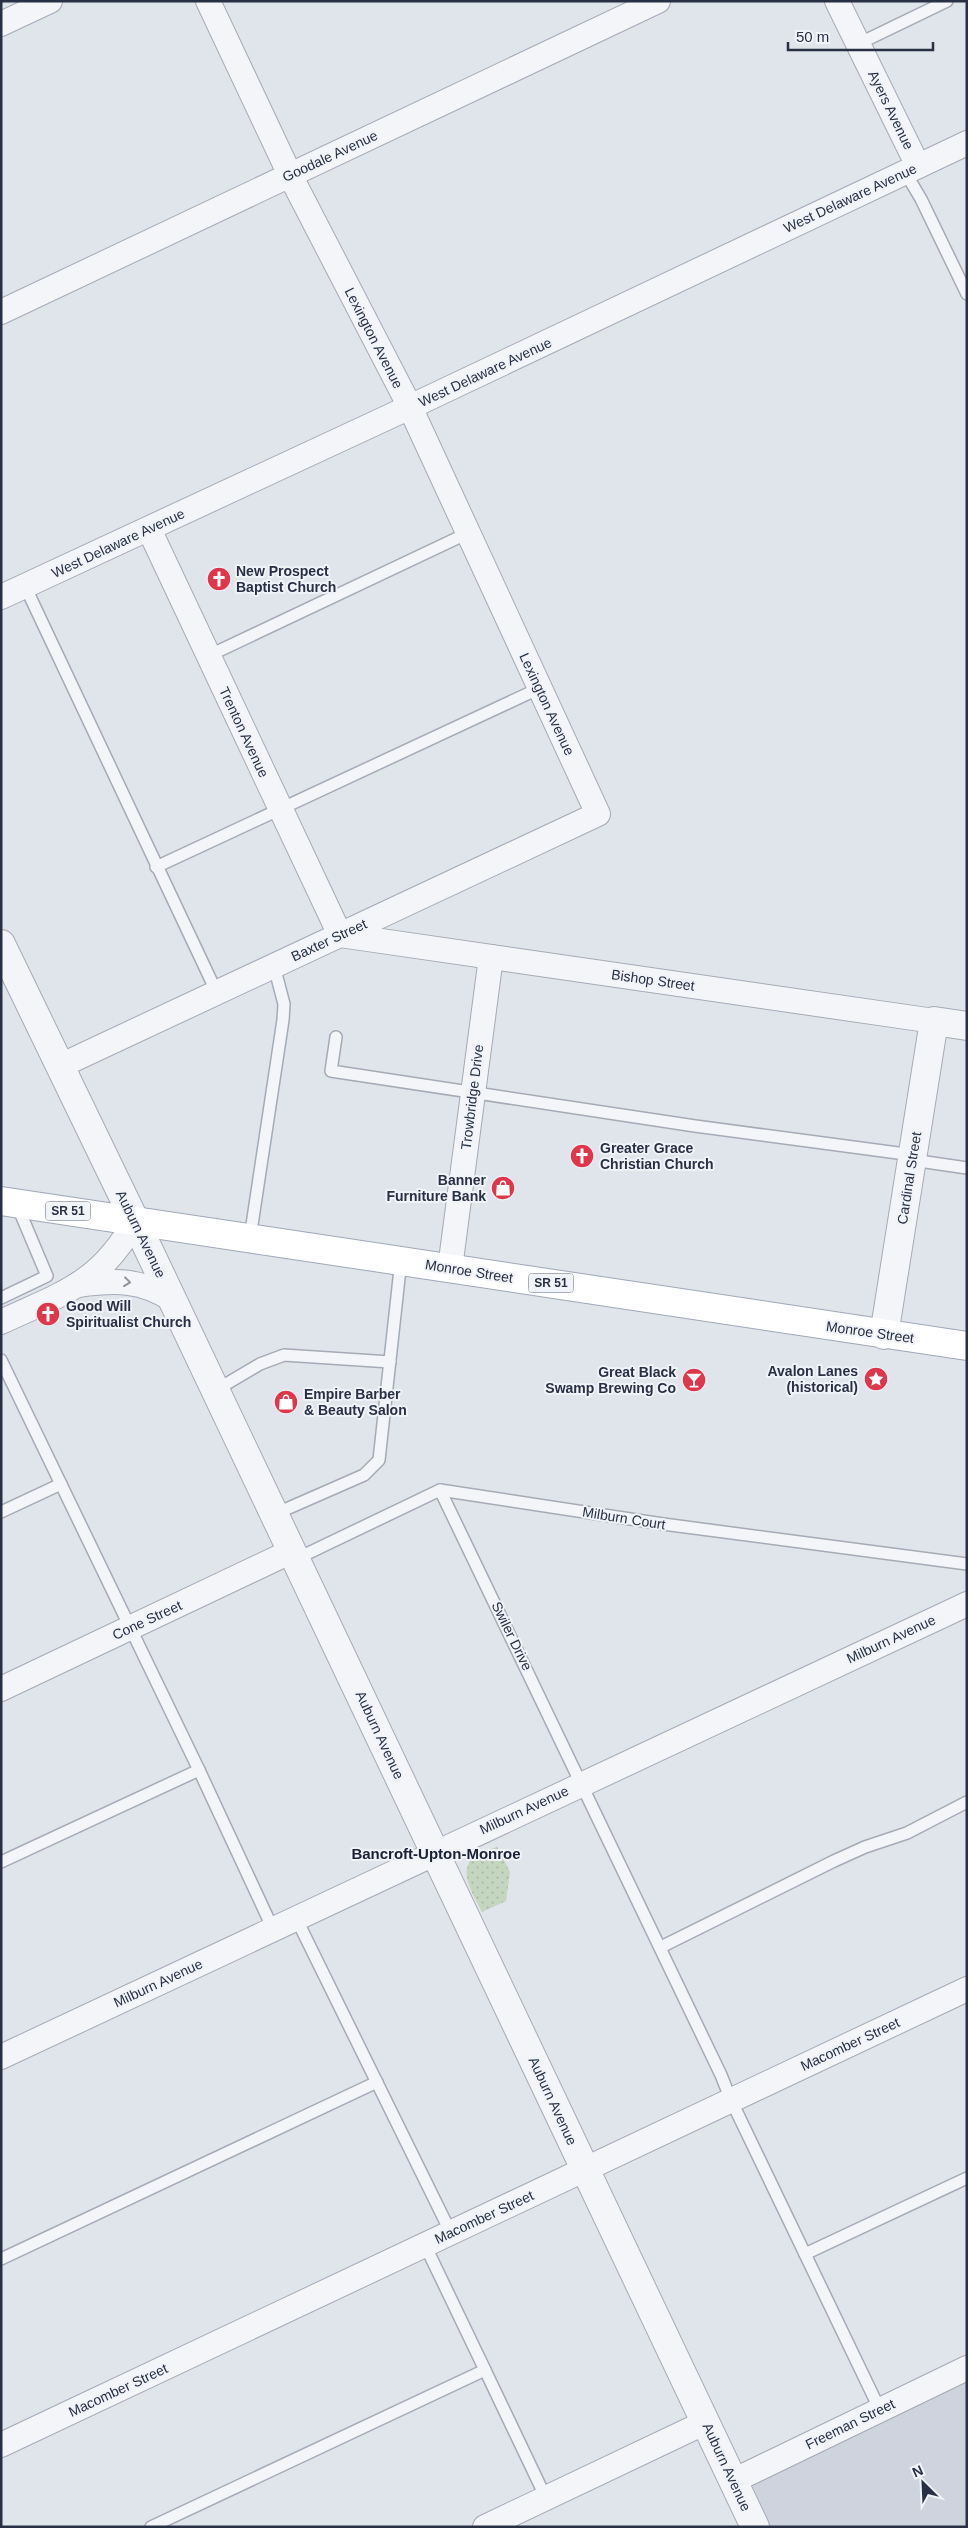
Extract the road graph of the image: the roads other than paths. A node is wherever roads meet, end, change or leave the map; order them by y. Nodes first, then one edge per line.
1 (50, 1) edge
2 (208, 1) edge
3 (658, 1) edge
4 (837, 1) edge
5 (947, 1) edge
6 (1, 24) edge
7 (858, 44) junction
8 (967, 143) edge
9 (911, 169) junction
10 (290, 175) junction
11 (967, 294) edge
12 (1, 312) edge
13 (410, 407) junction
14 (149, 530) junction
15 (468, 533) junction
16 (25, 586) junction
17 (1, 597) edge
18 (208, 656) junction
19 (540, 688) junction
20 (280, 808) junction
21 (598, 814) joint
22 (156, 867) junction
23 (340, 935) junction
24 (1, 944) edge
25 (491, 956) junction
26 (274, 966) junction
27 (217, 993) junction
28 (934, 1021) junction
29 (967, 1026) edge
30 (336, 1037) dead end
31 (60, 1066) junction
32 (473, 1093) junction
33 (912, 1158) junction
34 (967, 1168) edge
35 (9, 1202) edge
36 (135, 1221) junction
37 (250, 1238) junction
38 (401, 1260) junction
39 (450, 1268) junction
40 (78, 1285) junction
41 (52, 1286) junction
42 (1, 1298) edge
43 (173, 1300) junction
44 (1, 1322) edge
45 (884, 1335) junction
46 (967, 1346) edge
47 (1, 1360) edge
48 (390, 1362) junction
49 (216, 1390) junction
50 (61, 1484) junction
51 (440, 1490) junction
52 (1, 1512) edge
53 (274, 1514) junction
54 (294, 1555) junction
55 (967, 1564) edge
56 (967, 1604) edge
57 (130, 1628) junction
58 (1, 1689) edge
59 (199, 1770) junction
60 (583, 1783) junction
61 (967, 1802) edge
62 (435, 1852) junction
63 (1, 1862) edge
64 (296, 1918) junction
65 (274, 1929) junction
66 (661, 1947) junction
67 (967, 1989) edge
68 (1, 2057) edge
69 (377, 2082) junction
70 (731, 2100) junction
71 (586, 2169) junction
72 (967, 2178) edge
73 (451, 2233) junction
74 (425, 2245) junction
75 (805, 2254) junction
76 (1, 2259) edge
77 (967, 2368) edge
78 (485, 2370) junction
79 (880, 2410) junction
80 (706, 2422) junction
81 (1, 2446) edge
82 (733, 2481) junction
83 (546, 2498) junction
84 (151, 2527) edge
85 (486, 2527) edge
86 (755, 2527) edge

1 - 6 street
2 - 10 street, Lexington Avenue
3 - 10 street, Goodale Avenue
4 - 7 street, Ayers Avenue
5 - 7 lane
7 - 9 street, Ayers Avenue
8 - 9 street, West Delaware Avenue
9 - 11 lane
9 - 13 street, West Delaware Avenue
10 - 12 street, Goodale Avenue
10 - 13 street, Lexington Avenue
13 - 14 street, West Delaware Avenue
13 - 15 street, Lexington Avenue
14 - 16 street, West Delaware Avenue
14 - 18 street, Trenton Avenue
15 - 18 lane
15 - 19 street, Lexington Avenue
16 - 17 street, West Delaware Avenue
16 - 22 lane
18 - 20 street, Trenton Avenue
19 - 20 lane
19 - 21 street, Lexington Avenue
20 - 22 lane
20 - 23 street, Trenton Avenue
21 - 23 street, Baxter Street
22 - 27 lane
23 - 25 street, Bishop Street
23 - 26 street, Baxter Street
24 - 31 street, Auburn Avenue
25 - 28 street, Bishop Street
25 - 32 street, Trowbridge Drive
26 - 27 street, Baxter Street
26 - 37 lane
27 - 31 street, Baxter Street
28 - 29 street, Bishop Street
28 - 33 street, Cardinal Street
30 - 32 lane
31 - 36 street, Auburn Avenue
32 - 33 lane
32 - 39 street, Trowbridge Drive
33 - 34 lane
33 - 45 street, Cardinal Street
35 - 36 main road, Monroe Street / SR 51
35 - 41 lane
36 - 37 main road, Monroe Street / SR 51
36 - 40 street
36 - 43 street, Auburn Avenue
37 - 38 main road, Monroe Street / SR 51
38 - 39 main road, Monroe Street / SR 51
38 - 48 lane
39 - 45 main road, Monroe Street / SR 51
40 - 41 street
40 -> 43 street
41 - 42 lane
41 - 44 street
43 - 49 street, Auburn Avenue
45 - 46 main road, Monroe Street / SR 51
47 - 50 lane
48 - 49 lane
48 - 53 lane
49 - 53 street, Auburn Avenue
50 - 52 lane
50 - 57 lane
51 - 54 lane
51 - 55 lane, Milburn Court
51 - 60 lane, Swiler Drive
53 - 54 street, Auburn Avenue
54 - 57 street, Cone Street
54 - 62 street, Auburn Avenue
56 - 60 street, Milburn Avenue
57 - 58 street, Cone Street
57 - 59 lane
59 - 63 lane
59 - 65 lane
60 - 62 street, Milburn Avenue
60 - 66 lane, Swiler Drive
61 - 66 lane
62 - 64 street, Milburn Avenue
62 - 71 street, Auburn Avenue
64 - 65 street, Milburn Avenue
64 - 69 lane
65 - 68 street, Milburn Avenue
66 - 70 lane, Swiler Drive
67 - 70 street, Macomber Street
69 - 73 lane
69 - 76 lane
70 - 71 street, Macomber Street
70 - 75 lane, Swiler Drive
71 - 73 street, Macomber Street
71 - 80 street, Auburn Avenue
72 - 75 lane
73 - 74 street, Macomber Street
74 - 78 lane
74 - 81 street, Macomber Street
75 - 79 lane, Swiler Drive
77 - 79 street, Freeman Street
78 - 83 lane
78 - 84 lane
79 - 82 street, Freeman Street
80 - 82 street, Auburn Avenue
80 - 83 street
82 - 86 street, Auburn Avenue
83 - 85 street

